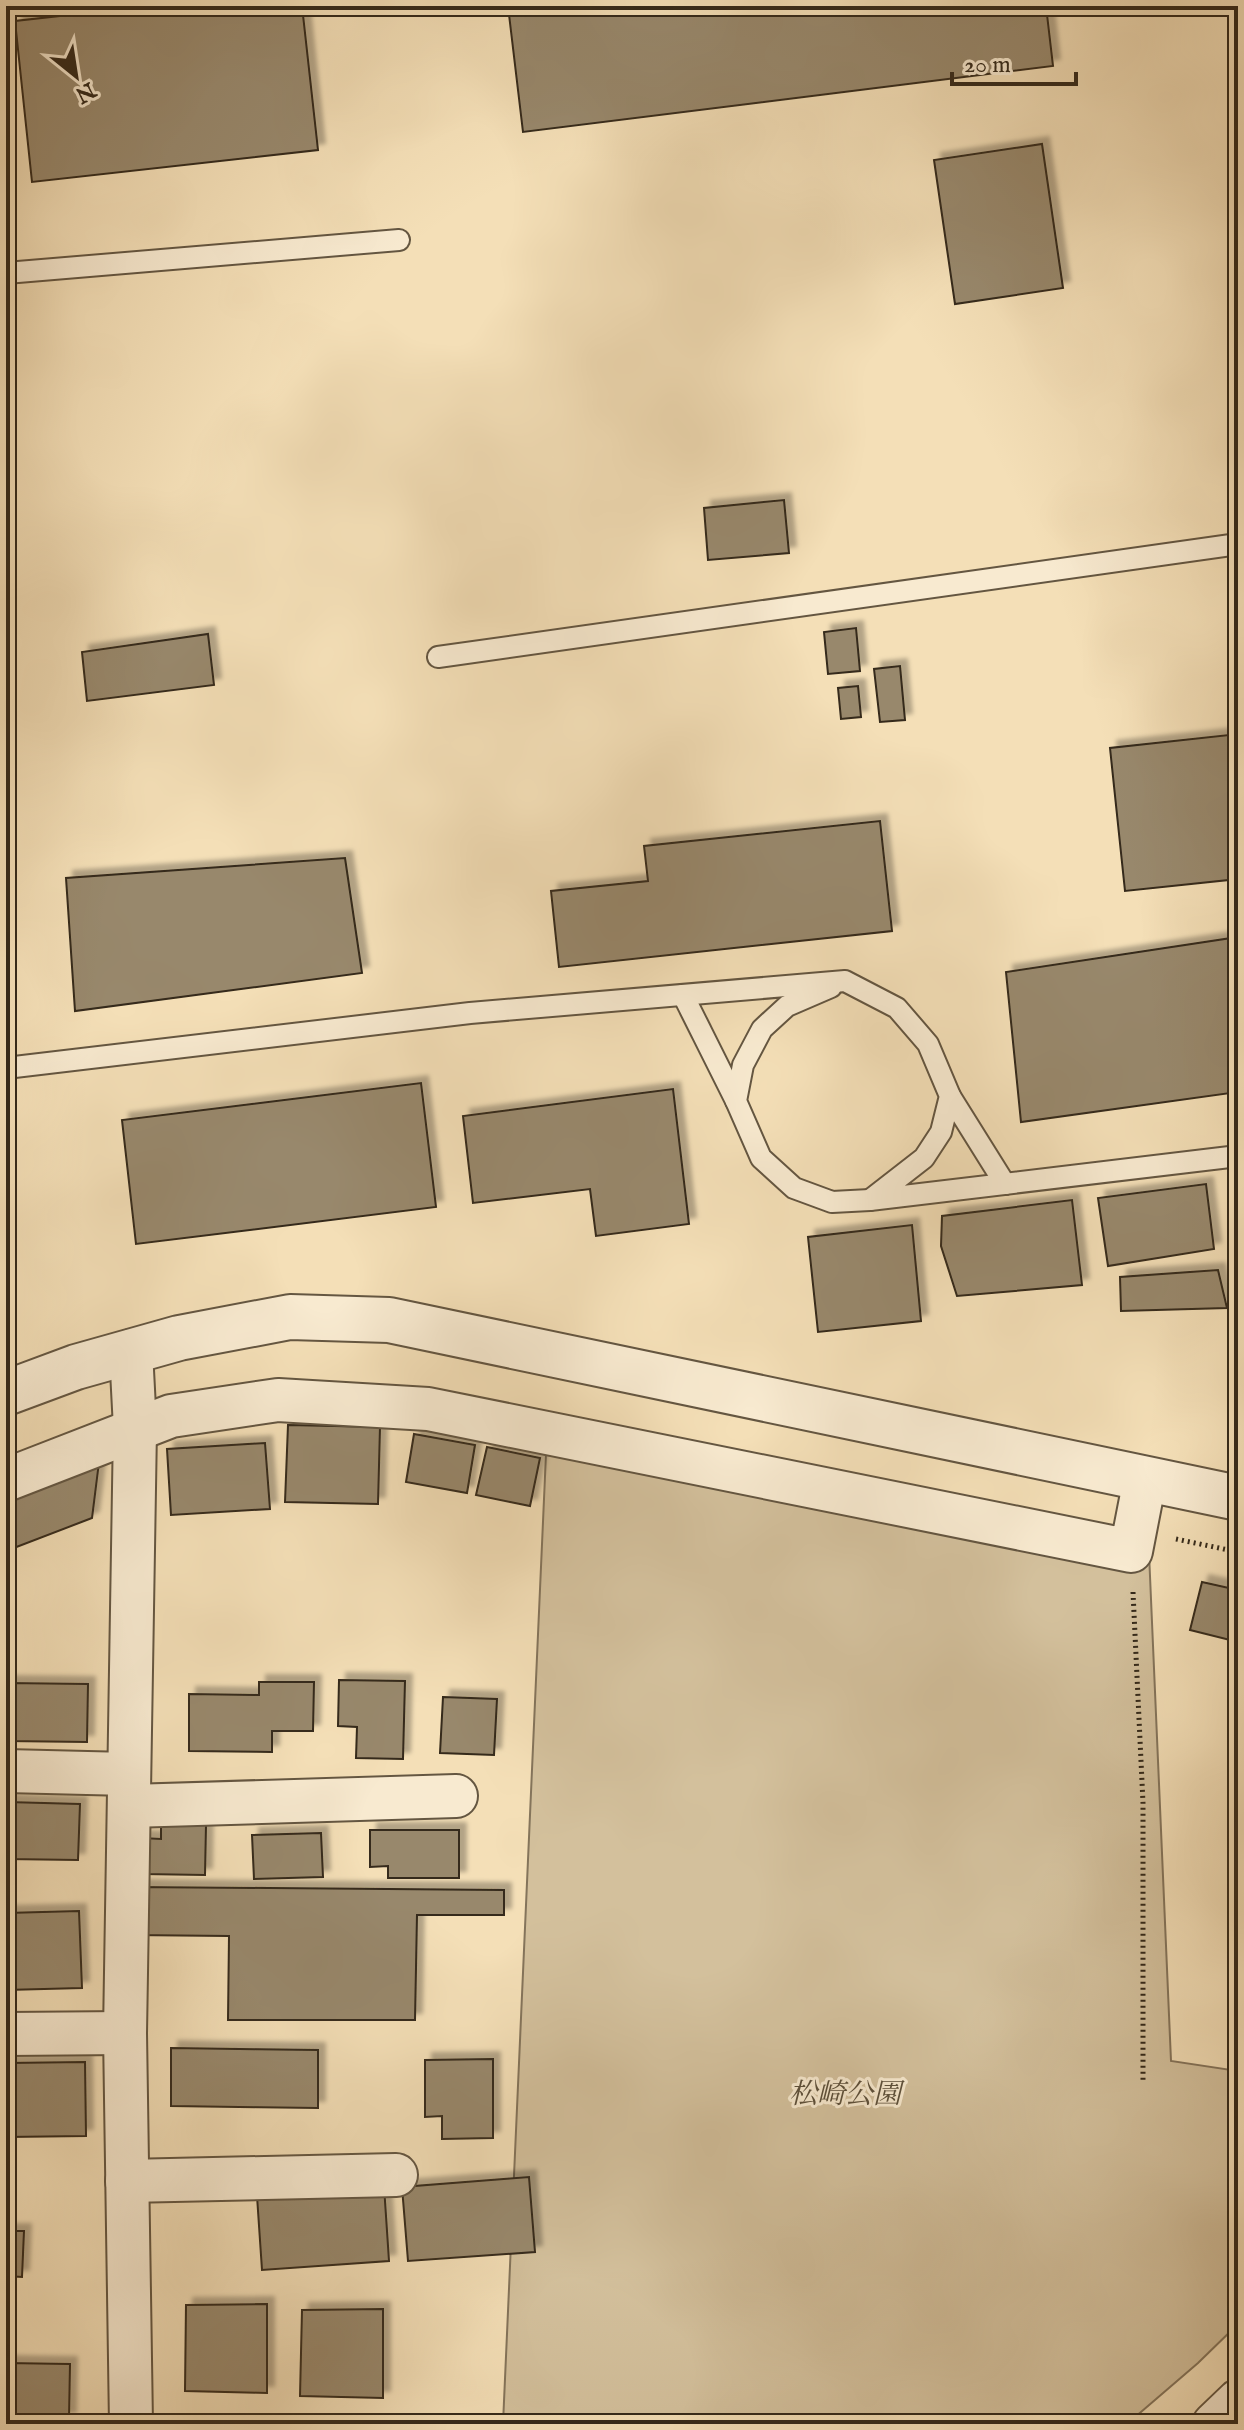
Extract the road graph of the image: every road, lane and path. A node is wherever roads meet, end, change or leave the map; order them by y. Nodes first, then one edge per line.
1 (399, 240) dead end
2 (6, 273) edge
3 (1238, 544) edge
4 (438, 657) dead end
5 (845, 981) junction
6 (683, 995) junction
7 (6, 1068) edge
8 (950, 1096) junction
9 (736, 1101) junction
10 (1238, 1156) edge
11 (1005, 1184) junction
12 (870, 1200) junction
13 (131, 1351) junction
14 (6, 1393) edge
15 (135, 1428) junction
16 (1145, 1479) junction
17 (6, 1480) edge
18 (1238, 1498) edge
19 (1131, 1551) junction
20 (6, 1771) edge
21 (129, 1790) junction
22 (456, 1796) dead end
23 (125, 2033) junction
24 (6, 2034) edge
25 (1143, 2082) dead end
26 (396, 2175) dead end
27 (127, 2181) junction
28 (1238, 2401) edge
29 (131, 2424) edge
30 (1214, 2424) edge

1 - 2 lane
3 - 4 lane
5 - 6 lane
5 - 8 lane
5 - 9 lane
6 - 7 lane
6 - 9 lane
8 - 11 lane
8 - 12 lane
9 - 12 lane
10 - 11 lane
11 - 12 lane
13 - 14 street
13 - 15 street
13 - 16 street
15 - 17 street
15 - 19 street
15 - 21 street
16 - 18 street
16 - 19 street
19 - 25 path
20 - 21 street
21 - 22 street
21 - 23 street
23 - 24 street
23 - 27 street
26 - 27 street
27 - 29 street
28 - 30 street

